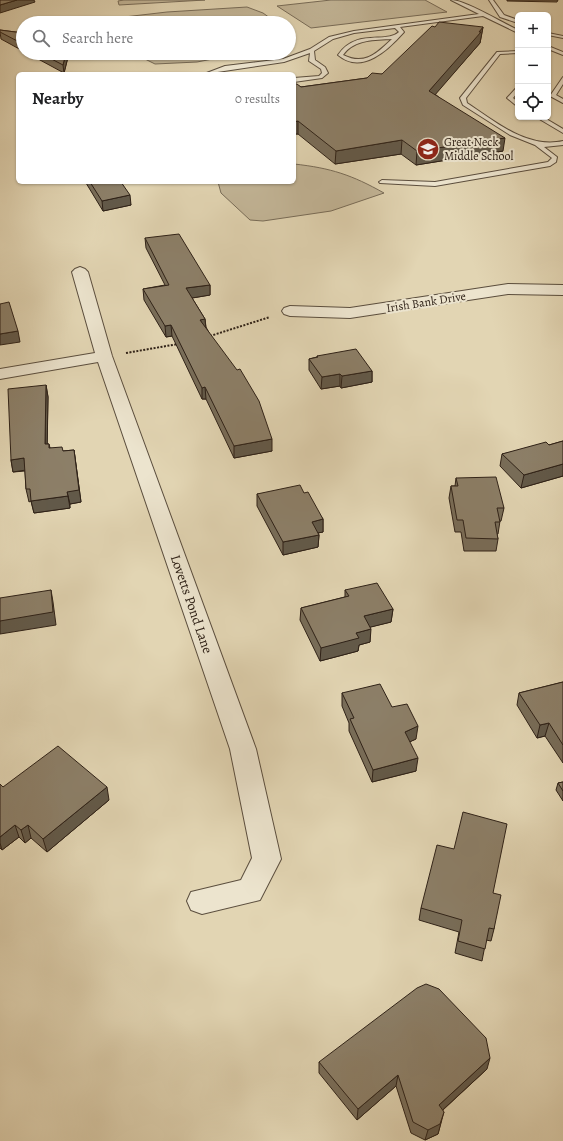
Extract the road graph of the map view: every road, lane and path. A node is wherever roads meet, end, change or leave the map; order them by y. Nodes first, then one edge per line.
1 (453, 0) edge
2 (491, 0) edge
3 (484, 15) junction
4 (515, 21) edge
5 (396, 26) junction
6 (515, 30) edge
7 (551, 35) edge
8 (396, 37) junction
9 (563, 37) edge
10 (551, 47) edge
11 (563, 47) edge
12 (550, 48) edge
13 (312, 50) junction
14 (515, 52) edge
15 (563, 54) edge
16 (296, 56) edge
17 (281, 60) edge
18 (213, 72) edge
19 (563, 79) edge
20 (296, 80) edge
21 (515, 92) edge
22 (563, 101) edge
23 (515, 102) edge
24 (545, 120) edge
25 (563, 130) edge
26 (563, 143) edge
27 (538, 144) junction
28 (382, 182) dead end
29 (80, 272) dead end
30 (563, 290) edge
31 (290, 311) joint
32 (208, 337) edge
33 (180, 344) edge
34 (104, 356) junction
35 (0, 374) edge
36 (202, 901) dead end

1 - 3 lane
2 - 4 lane
3 - 5 lane
3 - 6 lane
5 - 8 lane
5 - 13 lane
7 - 9 lane
8 - 8 lane
10 - 11 lane
12 - 15 lane
13 - 16 lane
13 - 20 lane
14 - 27 lane
17 - 18 lane
19 - 22 lane
21 - 23 lane
24 - 25 lane
26 - 27 lane
27 - 28 lane
29 - 34 street, Lovetts Pond Lane
30 - 31 street, Irish Bank Drive
31 - 32 path
33 - 34 path
34 - 35 street
34 - 36 street, Lovetts Pond Lane

